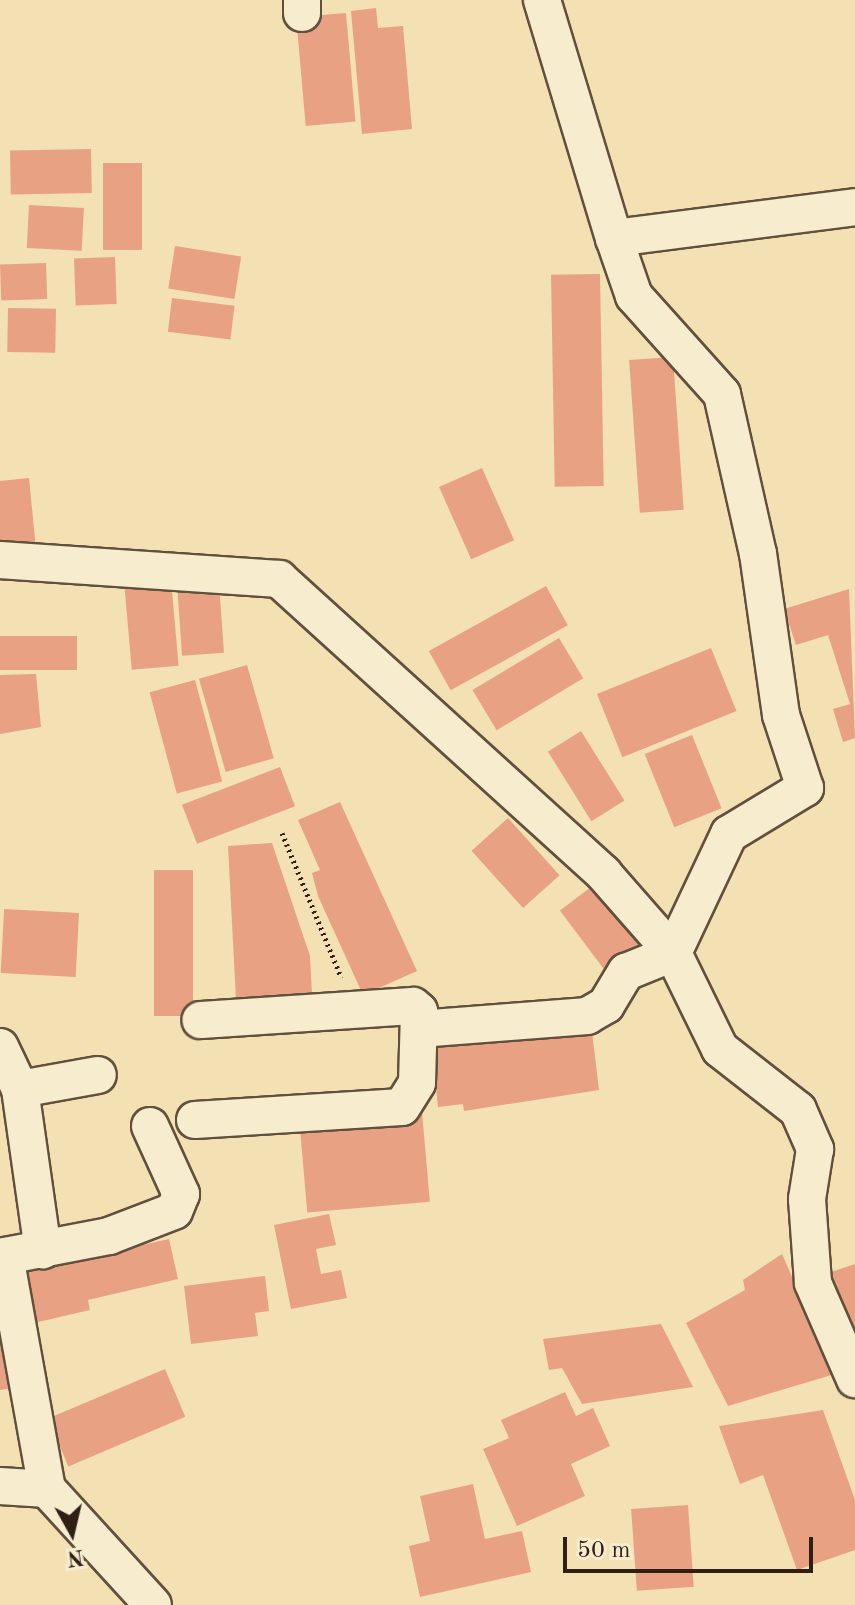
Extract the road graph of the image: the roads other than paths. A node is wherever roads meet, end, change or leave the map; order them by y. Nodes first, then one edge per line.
1 (542, 0) edge
2 (855, 207) edge
3 (614, 238) junction
4 (0, 560) edge
5 (673, 953) junction
6 (200, 1020) dead end
7 (419, 1029) junction
8 (0, 1047) edge
9 (98, 1075) dead end
10 (20, 1089) junction
11 (195, 1120) dead end
12 (150, 1126) dead end
13 (43, 1250) junction
14 (855, 1379) edge
15 (0, 1486) edge
16 (47, 1489) junction
17 (153, 1605) edge

1 - 3 street
2 - 3 street
3 - 5 street
4 - 5 street
5 - 7 street
5 - 14 street
6 - 7 street
7 - 11 street
8 - 10 street
9 - 10 street
10 - 13 street
12 - 13 street
13 - 16 street
15 - 16 street
16 - 17 street

